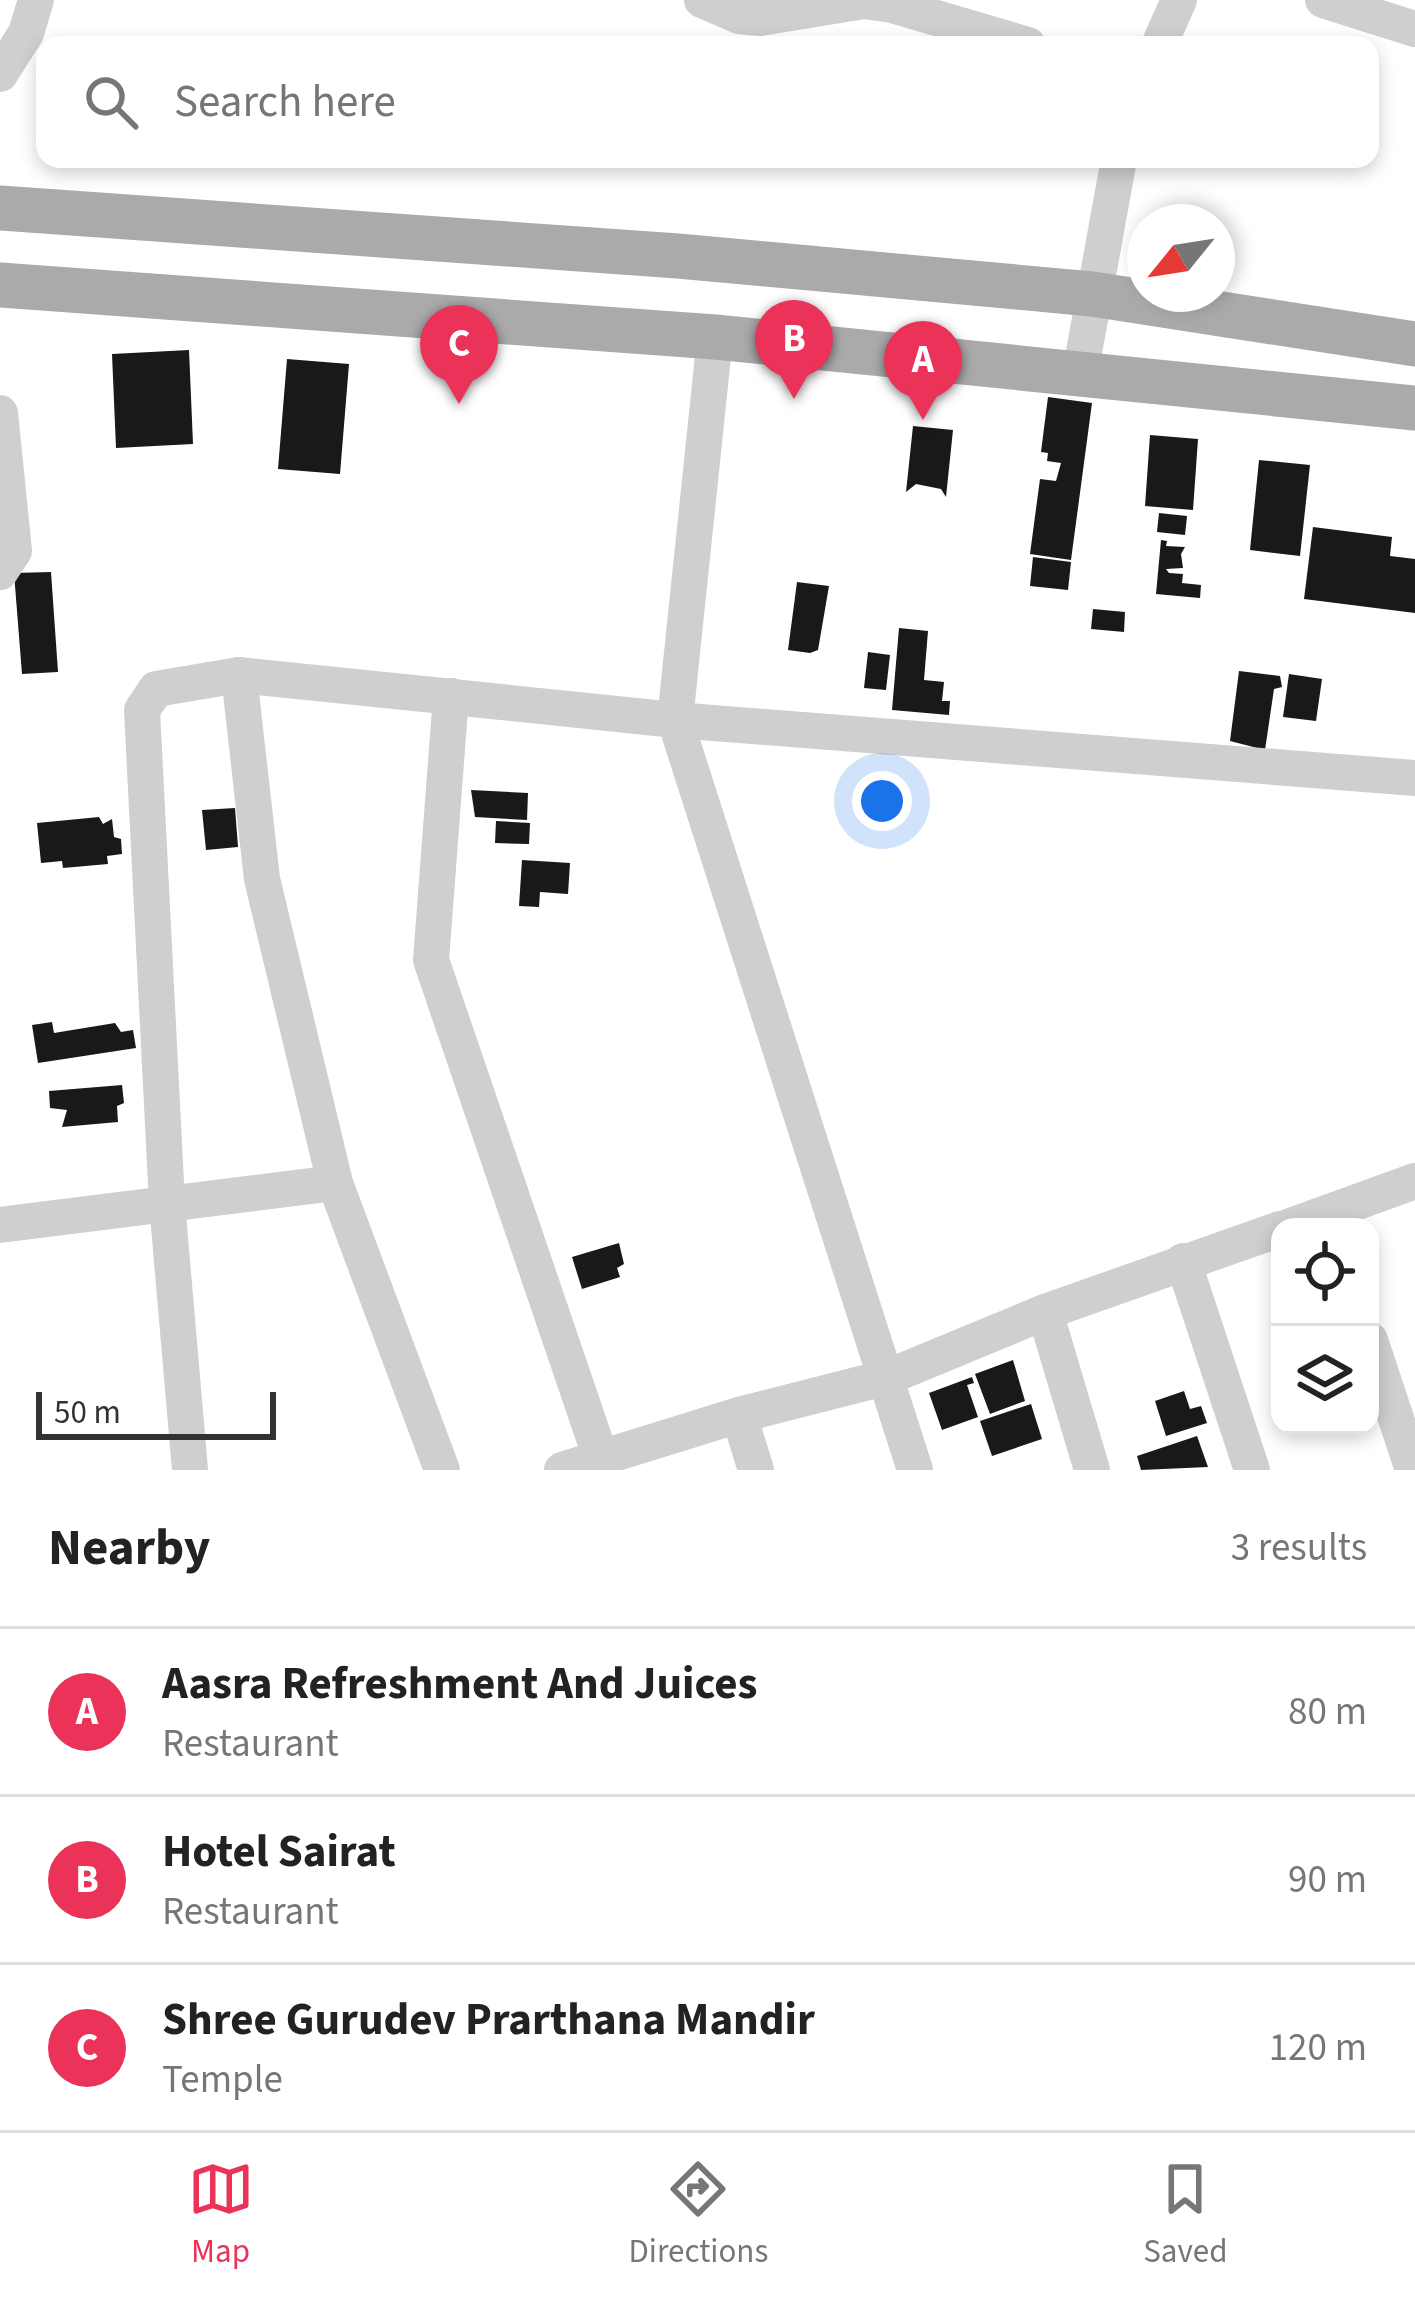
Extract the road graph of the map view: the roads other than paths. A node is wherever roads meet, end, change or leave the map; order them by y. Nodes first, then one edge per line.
1 (36, 0) edge
2 (702, 0) edge
3 (1179, 0) edge
4 (1323, 0) edge
5 (1415, 29) edge
6 (997, 36) edge
7 (1163, 36) edge
8 (0, 74) edge
9 (1117, 168) edge
10 (0, 208) edge
11 (0, 285) edge
12 (1093, 294) junction
13 (715, 337) junction
14 (1415, 344) edge
15 (1079, 374) junction
16 (1415, 408) edge
17 (0, 412) edge
18 (0, 572) edge
19 (239, 675) junction
20 (451, 696) junction
21 (675, 719) junction
22 (1415, 778) edge
23 (1415, 1181) edge
24 (335, 1183) junction
25 (167, 1203) junction
26 (1335, 1218) edge
27 (0, 1225) edge
28 (1271, 1232) edge
29 (1183, 1261) junction
30 (1045, 1312) junction
31 (1379, 1367) edge
32 (888, 1377) junction
33 (739, 1414) junction
34 (603, 1464) edge
35 (190, 1470) edge
36 (442, 1470) edge
37 (562, 1470) edge
38 (756, 1470) edge
39 (915, 1470) edge
40 (1092, 1470) edge
41 (1252, 1470) edge
42 (1413, 1470) edge

1 - 8 street
2 - 6 street
3 - 7 street
4 - 5 street
9 - 12 street
10 - 12 main road
11 - 13 main road
12 - 14 main road
12 - 15 street
13 - 15 main road
13 - 21 street
15 - 16 main road
17 - 18 street
19 - 20 street
19 - 24 street
19 - 25 street
20 - 21 street
20 - 34 street
21 - 22 street
21 - 32 street
23 - 26 street
24 - 25 street
24 - 36 street
25 - 27 street
25 - 35 street
28 - 29 street
29 - 30 street
29 - 41 street
30 - 32 street
30 - 40 street
31 - 42 street
32 - 33 street
32 - 39 street
33 - 34 street
33 - 38 street
34 - 37 street

